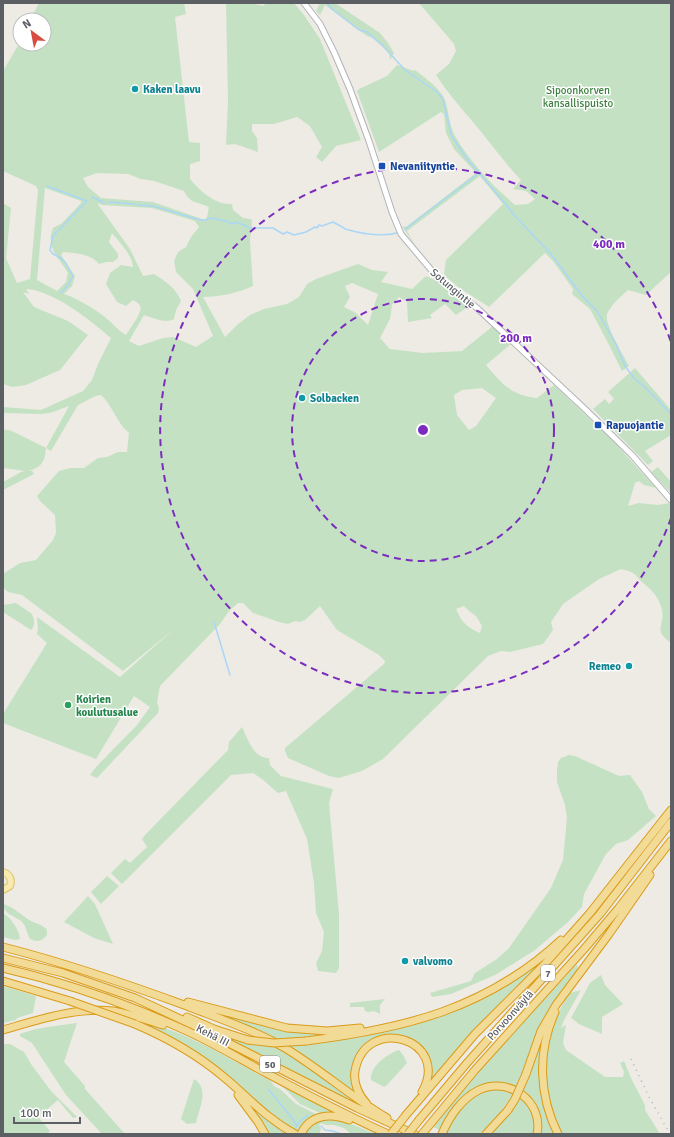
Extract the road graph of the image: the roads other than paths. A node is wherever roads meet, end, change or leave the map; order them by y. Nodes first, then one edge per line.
1 (304, 3) edge
2 (671, 500) edge
3 (671, 810) edge
4 (671, 822) edge
5 (671, 841) edge
6 (671, 844) edge
7 (3, 872) edge
8 (3, 890) edge
9 (590, 913) junction
10 (3, 947) edge
11 (3, 958) edge
12 (3, 968) edge
13 (583, 968) junction
14 (3, 981) edge
15 (151, 993) junction
16 (135, 998) junction
17 (416, 1021) junction
18 (3, 1030) edge
19 (189, 1032) junction
20 (214, 1070) junction
21 (373, 1110) junction
22 (406, 1115) junction
23 (361, 1122) junction
24 (407, 1132) edge
25 (442, 1132) edge
26 (265, 1134) edge
27 (295, 1134) edge
28 (300, 1134) edge
29 (388, 1134) edge
30 (391, 1134) edge
31 (414, 1134) edge
32 (422, 1134) edge
33 (487, 1134) edge
34 (537, 1134) edge
35 (558, 1134) edge

1 - 2 street, Sotungintie
3 - 9 highway
4 - 24 highway, Porvoonväylä / 7, bridge
5 - 32 highway, Porvoonväylä / 7
6 - 13 highway
7 - 8 main road
9 - 17 highway
9 - 22 highway
10 - 15 highway
11 - 16 highway, Kehä III / 50
12 - 19 highway, Kehä III / 50
13 - 33 highway, bridge
13 - 35 highway
14 - 20 highway, bridge
15 - 17 highway
15 - 21 highway
16 - 17 highway, bridge
16 - 24 highway, Kehä III / 50
18 - 19 highway
19 - 23 highway, Kehä III / 50
20 - 26 highway
20 - 27 highway
21 - 22 highway
21 - 24 highway
22 - 30 highway, bridge
23 - 28 highway
23 - 29 highway, Kehä III / 50
24 - 31 highway, Kehä III / 50
25 - 34 highway

